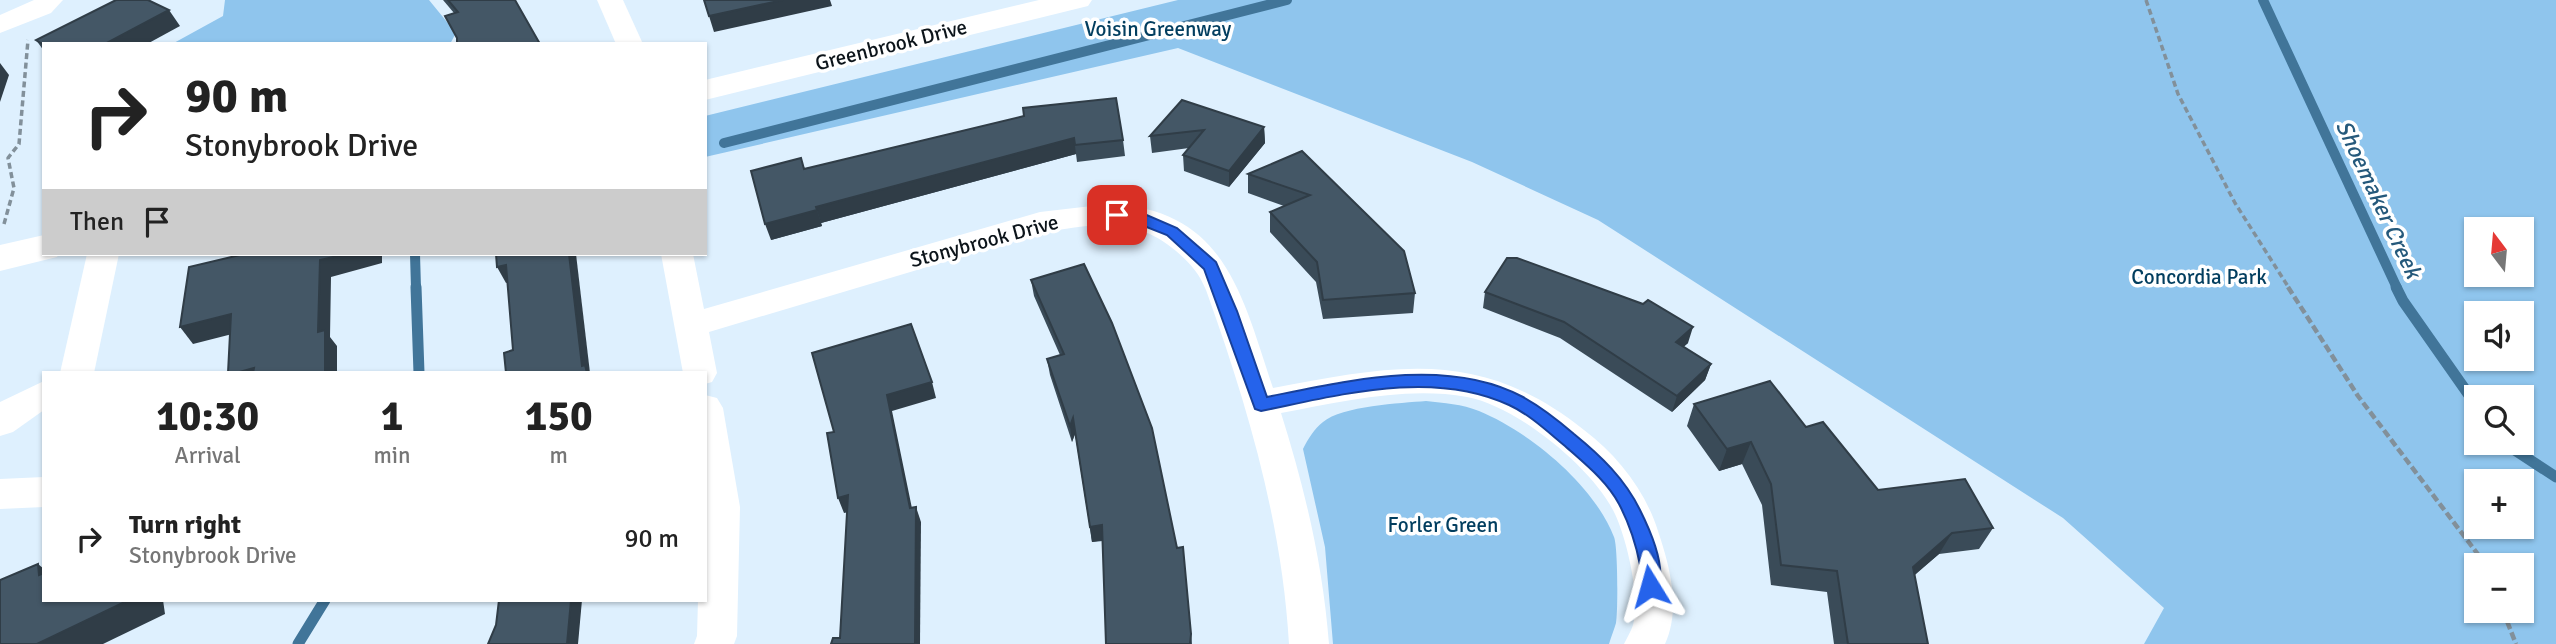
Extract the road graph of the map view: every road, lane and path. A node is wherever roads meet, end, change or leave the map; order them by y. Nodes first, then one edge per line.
1 (50, 0) edge
2 (610, 0) edge
3 (1077, 0) edge
4 (2146, 0) edge
5 (9, 21) edge
6 (629, 42) edge
7 (707, 90) edge
8 (1, 245) edge
9 (42, 248) edge
10 (103, 256) edge
11 (677, 256) edge
12 (692, 325) junction
13 (77, 371) edge
14 (700, 371) edge
15 (42, 395) edge
16 (1261, 404) junction
17 (707, 420) edge
18 (0, 422) edge
19 (42, 492) edge
20 (0, 494) edge
21 (2477, 553) edge
22 (2508, 623) edge
23 (714, 644) edge
24 (1309, 644) edge
25 (1644, 644) edge
26 (2516, 644) edge

1 - 5 street
2 - 6 street
3 - 7 street, Greenbrook Drive
4 - 21 path
5 - 8 path
8 - 9 street
10 - 13 street
11 - 12 street
12 - 14 street
12 - 16 street, Stonybrook Drive
15 - 18 street
16 - 24 street, Stonybrook Drive
16 - 25 street
17 - 23 street
19 - 20 street
22 - 26 path

